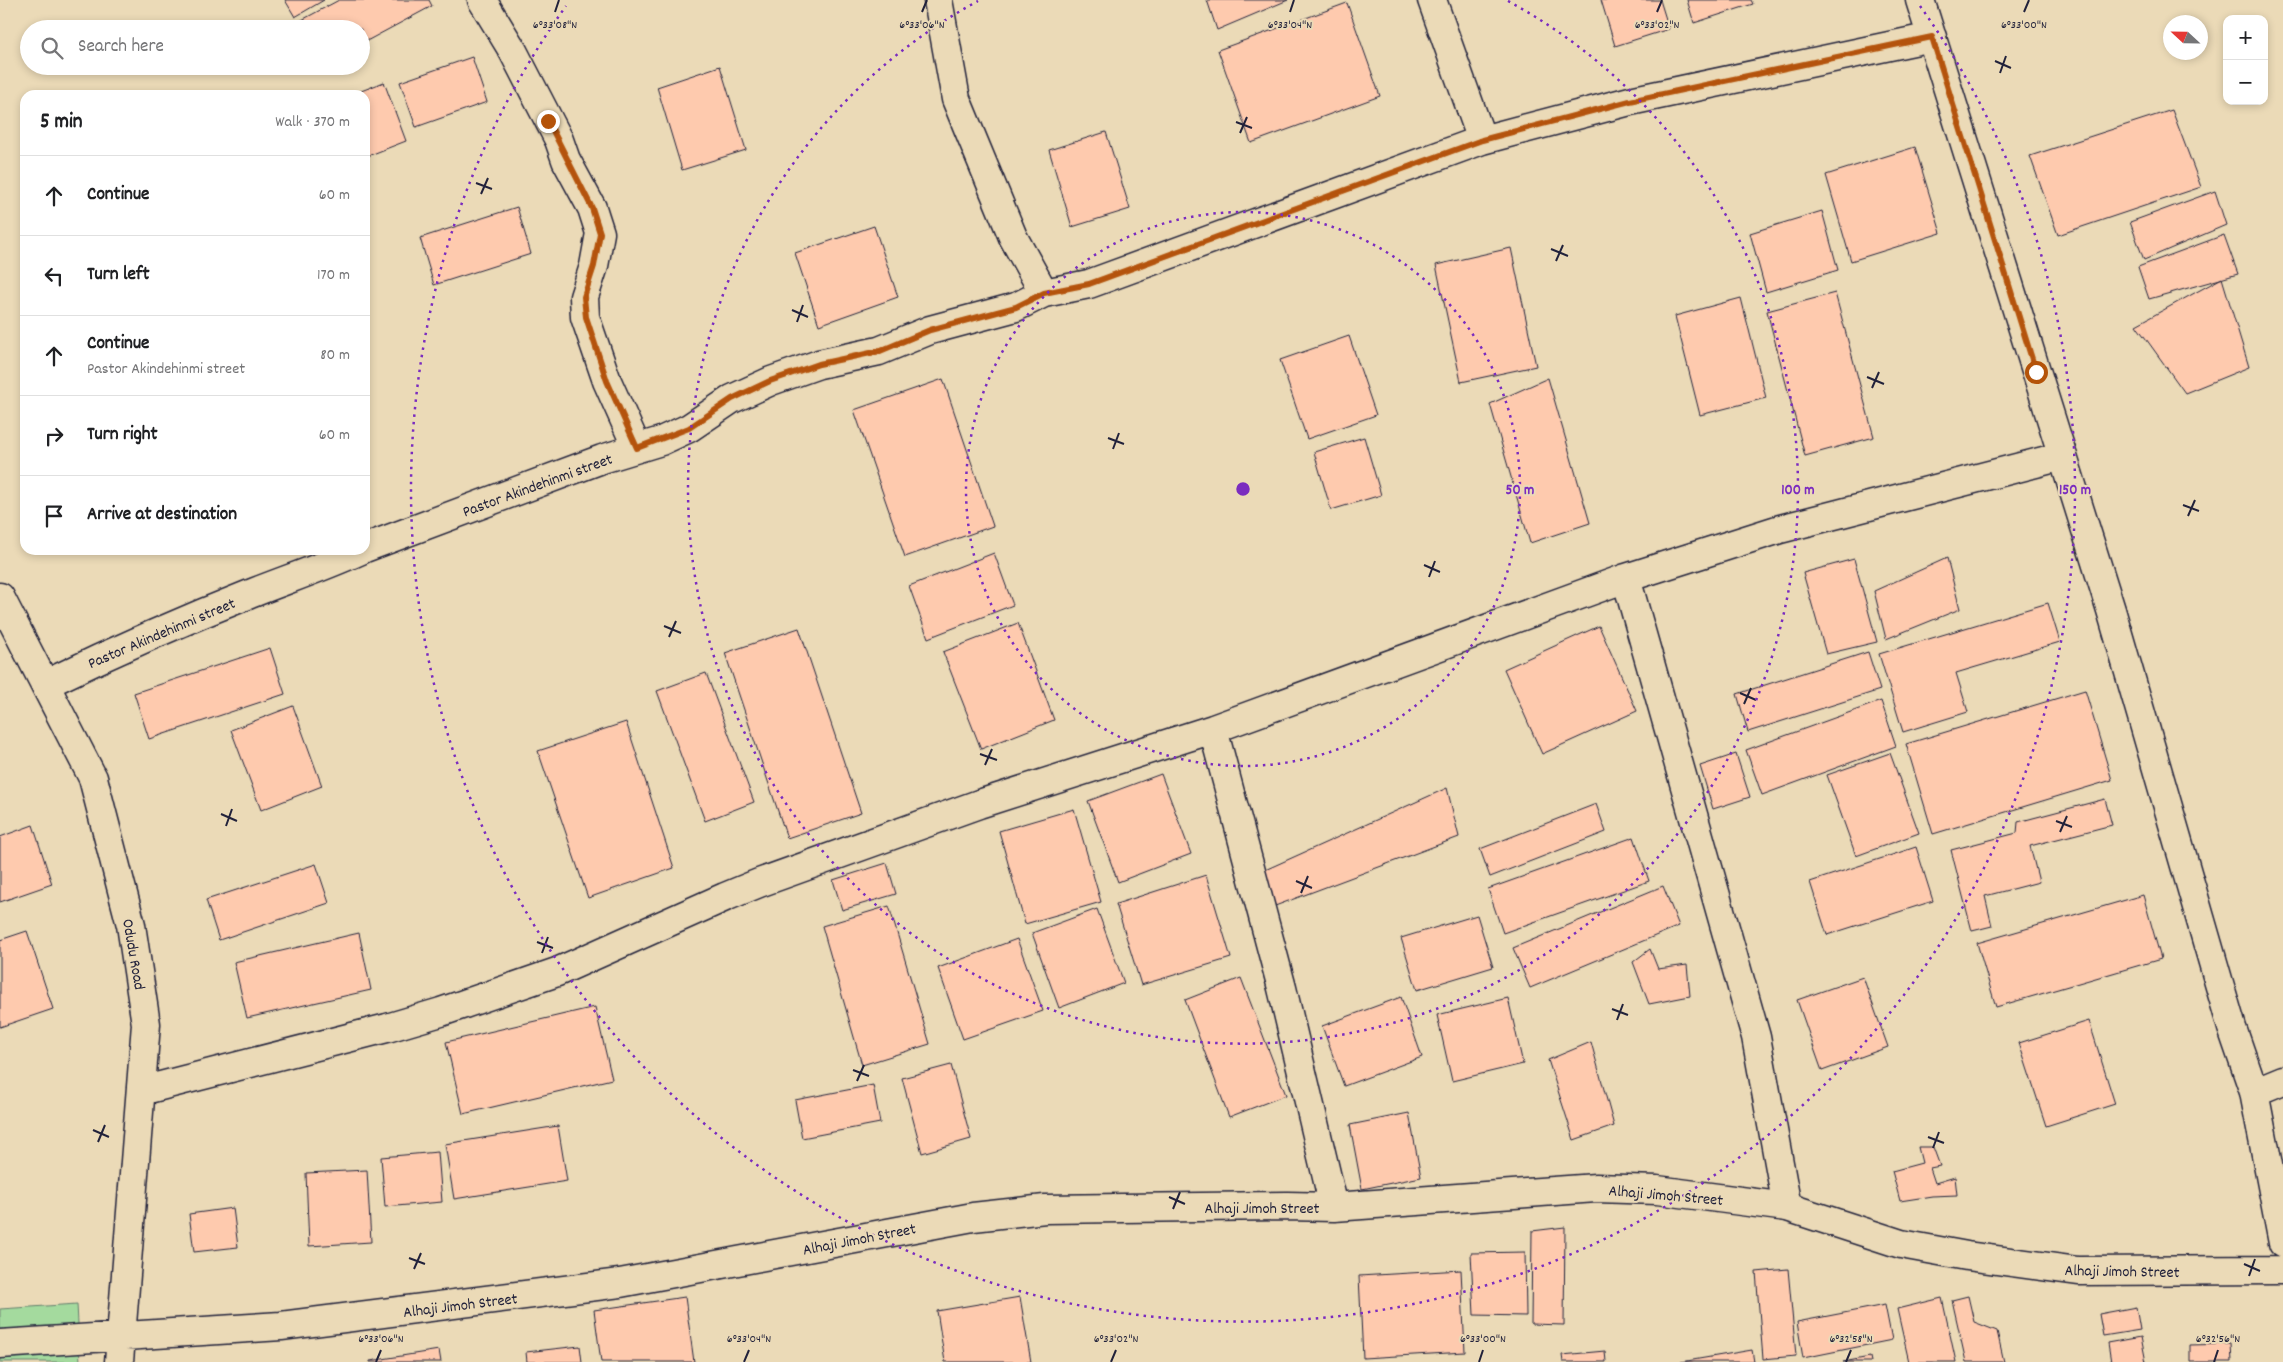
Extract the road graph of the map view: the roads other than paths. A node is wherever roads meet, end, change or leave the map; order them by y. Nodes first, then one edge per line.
1 (482, 0) edge
2 (938, 0) edge
3 (1432, 0) edge
4 (1920, 0) edge
5 (1932, 37) junction
6 (1482, 140) junction
7 (1044, 293) junction
8 (637, 448) junction
9 (2063, 456) junction
10 (370, 546) edge
11 (350, 555) edge
12 (1626, 578) junction
13 (0, 597) edge
14 (46, 684) junction
15 (1213, 729) junction
16 (2283, 1080) edge
17 (141, 1091) junction
18 (2254, 1092) junction
19 (1334, 1207) junction
20 (1787, 1208) junction
21 (2283, 1243) edge
22 (2283, 1270) edge
23 (0, 1344) edge
24 (120, 1350) edge

1 - 8 street
2 - 7 street
3 - 6 street
4 - 5 street
5 - 6 street, Pastor Akindehinmi street
5 - 9 street
6 - 7 street, Pastor Akindehinmi street
7 - 8 street, Pastor Akindehinmi street
8 - 10 street, Pastor Akindehinmi street
9 - 12 street
9 - 18 street
11 - 14 street, Pastor Akindehinmi street
12 - 15 street
12 - 20 street
13 - 14 street, Odudu Road
14 - 17 street, Odudu Road
15 - 17 street
15 - 19 street
16 - 18 street
17 - 24 street, Odudu Road
18 - 21 street
19 - 20 street, Alhaji Jimoh Street
19 - 24 street, Alhaji Jimoh Street
20 - 22 street, Alhaji Jimoh Street
23 - 24 street, Alhaji Jimoh Street

